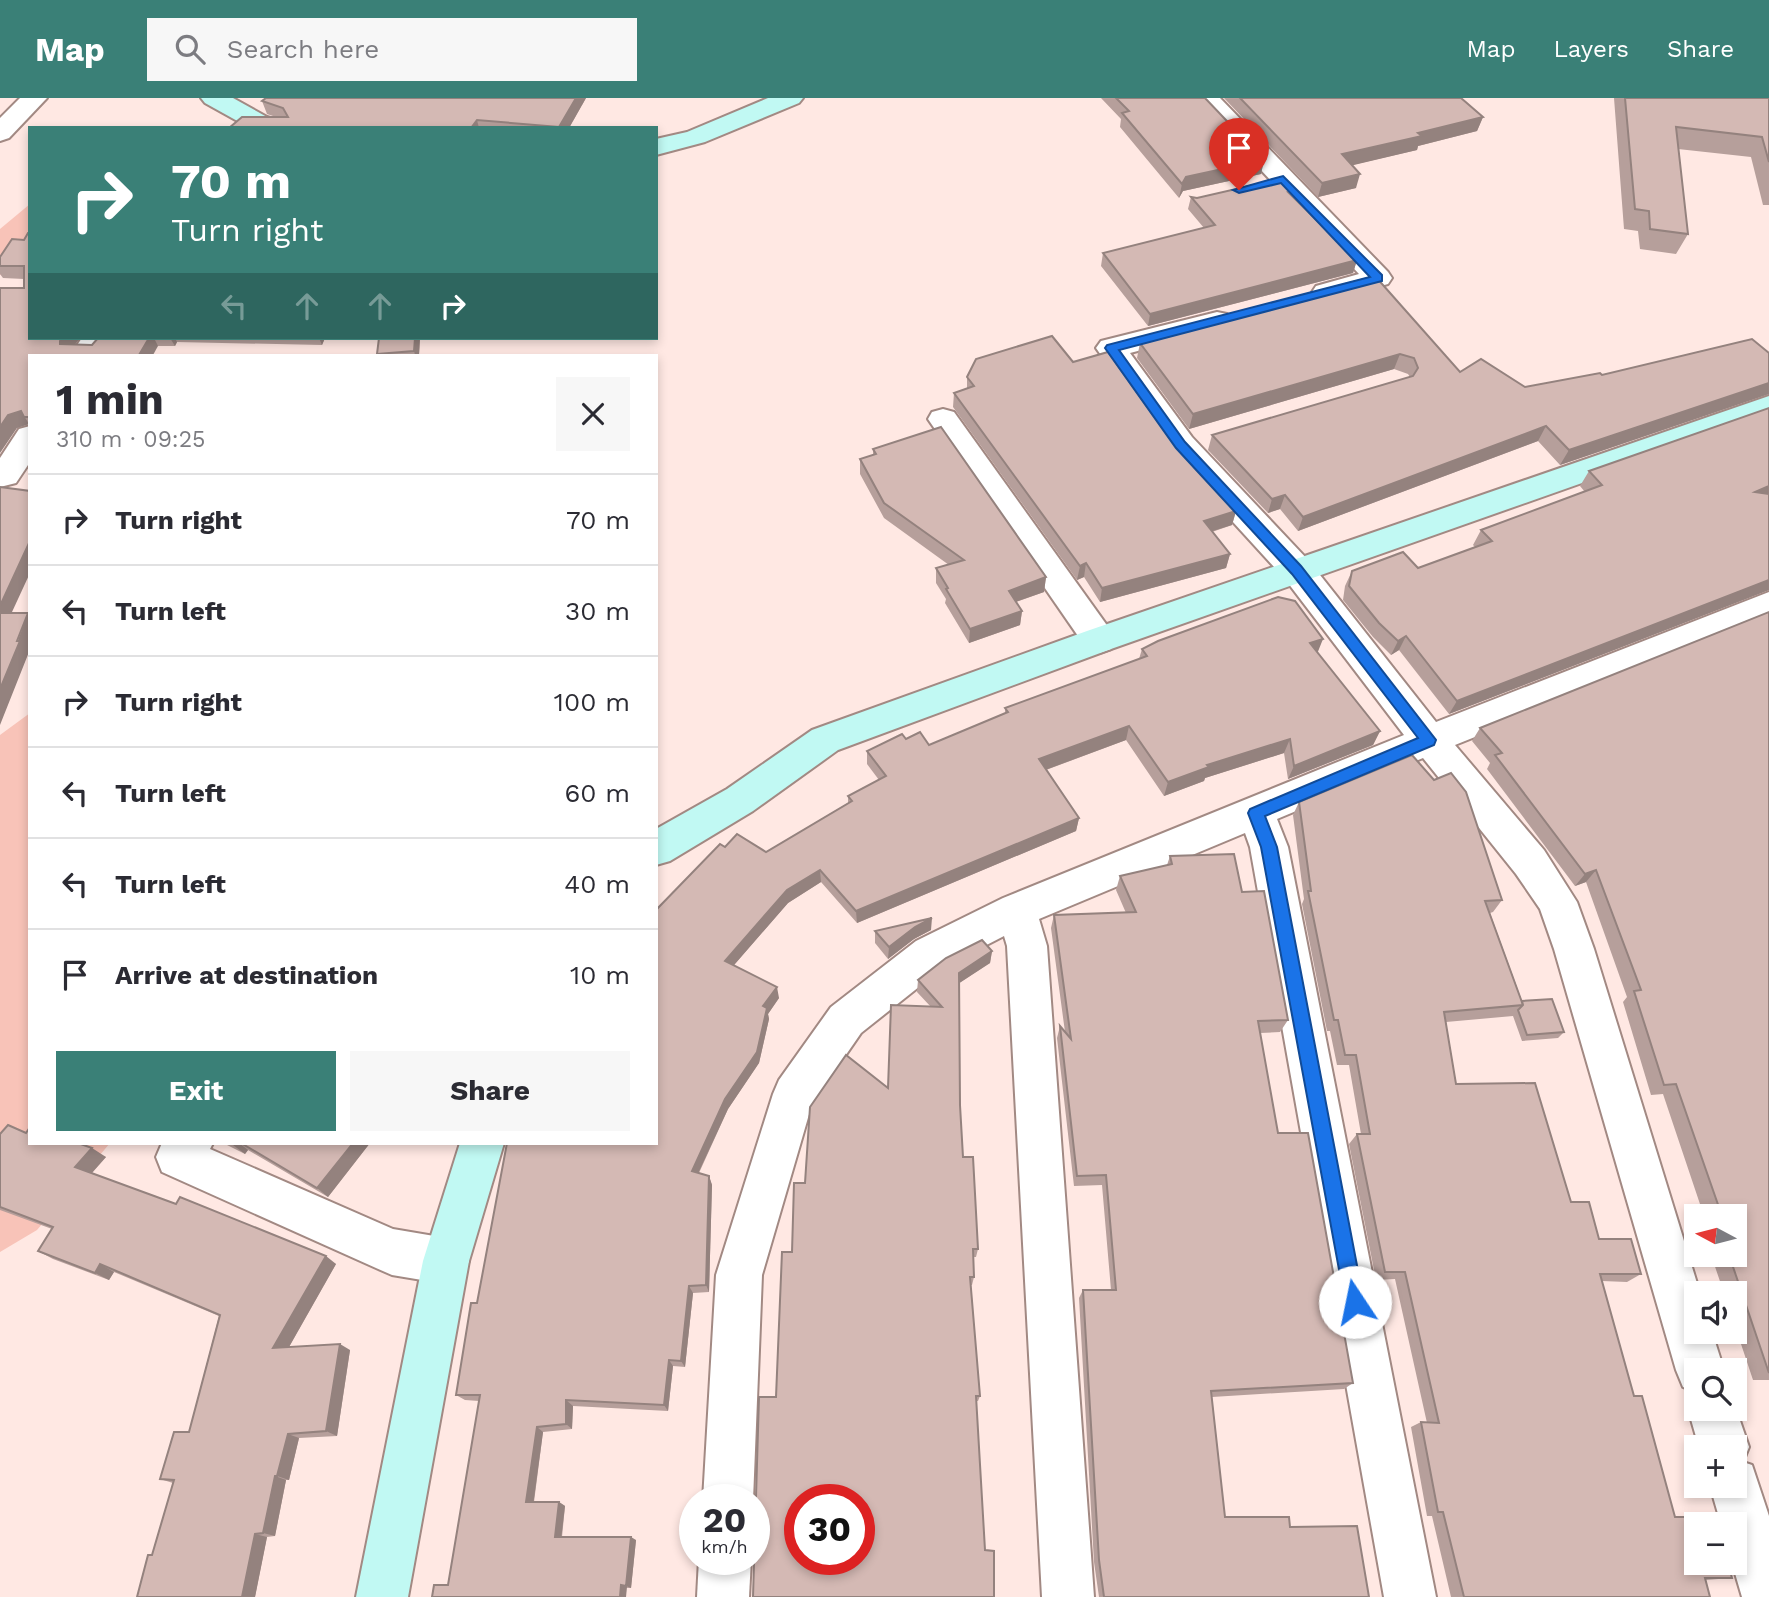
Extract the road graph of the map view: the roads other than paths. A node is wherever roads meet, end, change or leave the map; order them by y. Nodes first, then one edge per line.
1 (34, 98) edge
2 (214, 98) edge
3 (790, 98) edge
4 (1206, 98) edge
5 (271, 126) edge
6 (2, 130) edge
7 (658, 146) edge
8 (1298, 299) edge
9 (1244, 313) edge
10 (1769, 406) edge
11 (943, 419) dead end
12 (28, 441) edge
13 (0, 476) edge
14 (1297, 570) junction
15 (1769, 605) edge
16 (1099, 640) junction
17 (1429, 740) junction
18 (1256, 813) junction
19 (658, 846) edge
20 (1017, 910) junction
21 (189, 1145) edge
22 (481, 1145) edge
23 (446, 1261) junction
24 (1696, 1358) edge
25 (729, 1484) edge
26 (1738, 1498) edge
27 (724, 1575) edge
28 (382, 1597) edge
29 (723, 1597) edge
30 (1068, 1597) edge
31 (1410, 1597) edge
32 (1768, 1597) edge

1 - 6 street
2 - 5 street
3 - 7 street
4 - 8 street
9 - 14 street
10 - 14 street
11 - 16 street
12 - 13 street
14 - 16 street
14 - 17 street
15 - 17 street
16 - 19 street
17 - 18 street
17 - 24 street
18 - 20 street
18 - 31 street
20 - 25 street
20 - 30 street
21 - 23 street
22 - 23 street
23 - 28 street
26 - 32 street
27 - 29 street

